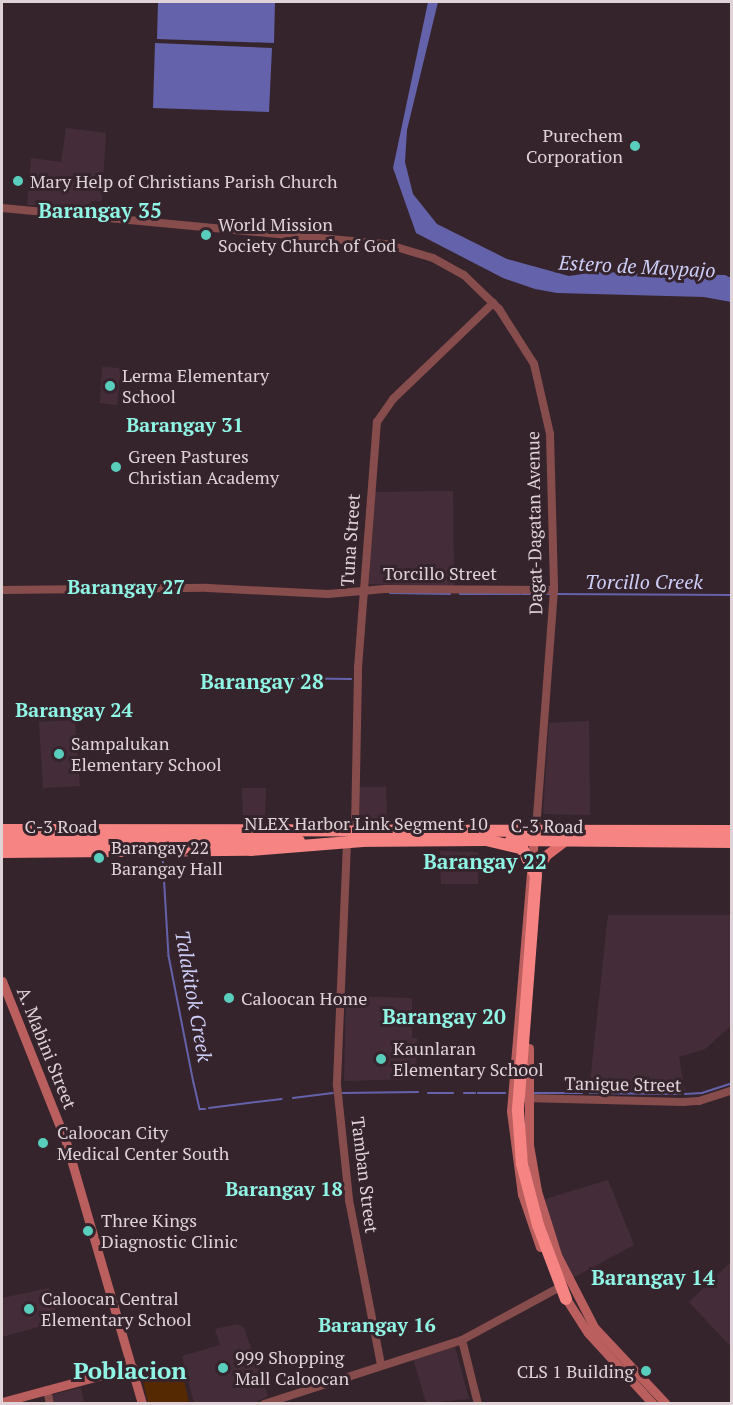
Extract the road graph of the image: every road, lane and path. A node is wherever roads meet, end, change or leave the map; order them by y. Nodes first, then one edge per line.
1 (2, 208) edge
2 (493, 303) junction
3 (2, 590) edge
4 (554, 590) junction
5 (363, 591) junction
6 (231, 821) dead end
7 (536, 828) junction
8 (2, 829) edge
9 (355, 829) junction
10 (90, 830) junction
11 (732, 830) edge
12 (486, 840) junction
13 (2, 841) edge
14 (363, 841) junction
15 (511, 842) junction
16 (347, 843) junction
17 (537, 843) junction
18 (563, 843) junction
19 (732, 843) edge
20 (2, 852) edge
21 (535, 868) junction
22 (2, 981) edge
23 (732, 1090) edge
24 (512, 1098) junction
25 (529, 1101) junction
26 (560, 1287) junction
27 (566, 1299) junction
28 (462, 1340) junction
29 (381, 1365) junction
30 (132, 1367) junction
31 (47, 1390) junction
32 (2, 1402) edge
33 (50, 1404) edge
34 (142, 1404) edge
35 (264, 1404) edge
36 (478, 1404) edge
37 (652, 1404) edge
38 (666, 1404) edge

1 - 2 street, Dagat-Dagatan Avenue
2 - 4 street, Dagat-Dagatan Avenue
2 - 5 street, Tuna Street
3 - 5 street, Torcillo Street
4 - 5 street, Torcillo Street
4 - 7 street, Dagat-Dagatan Avenue
5 - 9 street, Tuna Street
6 - 10 highway, bridge
7 - 9 main road, C-3 Road
7 - 11 main road, C-3 Road
7 - 17 main road, Dagat-Dagatan Avenue
8 - 9 main road, C-3 Road
8 - 10 highway, NLEX Harbor Link Segment 10, bridge
10 - 11 highway, NLEX Harbor Link Segment 10, bridge
12 - 14 highway, NLEX Harbor Link Segment 10
12 - 19 highway, NLEX Harbor Link Segment 10, bridge
12 - 27 highway, bridge
13 - 14 highway, NLEX Harbor Link Segment 10, bridge
13 - 16 main road, C-3 Road
14 - 20 highway, bridge
15 - 16 main road, C-3 Road
15 - 17 main road, C-3 Road
15 - 21 main road
16 - 29 street, Tamban Street
17 - 18 main road, C-3 Road
17 - 21 main road, Dagat-Dagatan Avenue
18 - 19 main road, C-3 Road
18 - 21 main road
21 - 24 main road, Dagat-Dagatan Avenue
21 - 25 main road, Dagat-Dagatan Avenue
22 - 30 main road, A. Mabini Street
23 - 25 street, Tanigue Street
24 - 25 street, Tanigue Street
24 - 26 main road, Dagat-Dagatan Avenue
25 - 38 main road, Dagat-Dagatan Avenue
26 - 27 main road, Dagat-Dagatan Avenue
26 - 28 street
27 - 37 main road, Dagat-Dagatan Avenue
28 - 29 street
28 - 36 street
29 - 35 street
30 - 31 main road
30 - 34 main road, A. Mabini Street
31 - 32 main road
31 - 33 street

